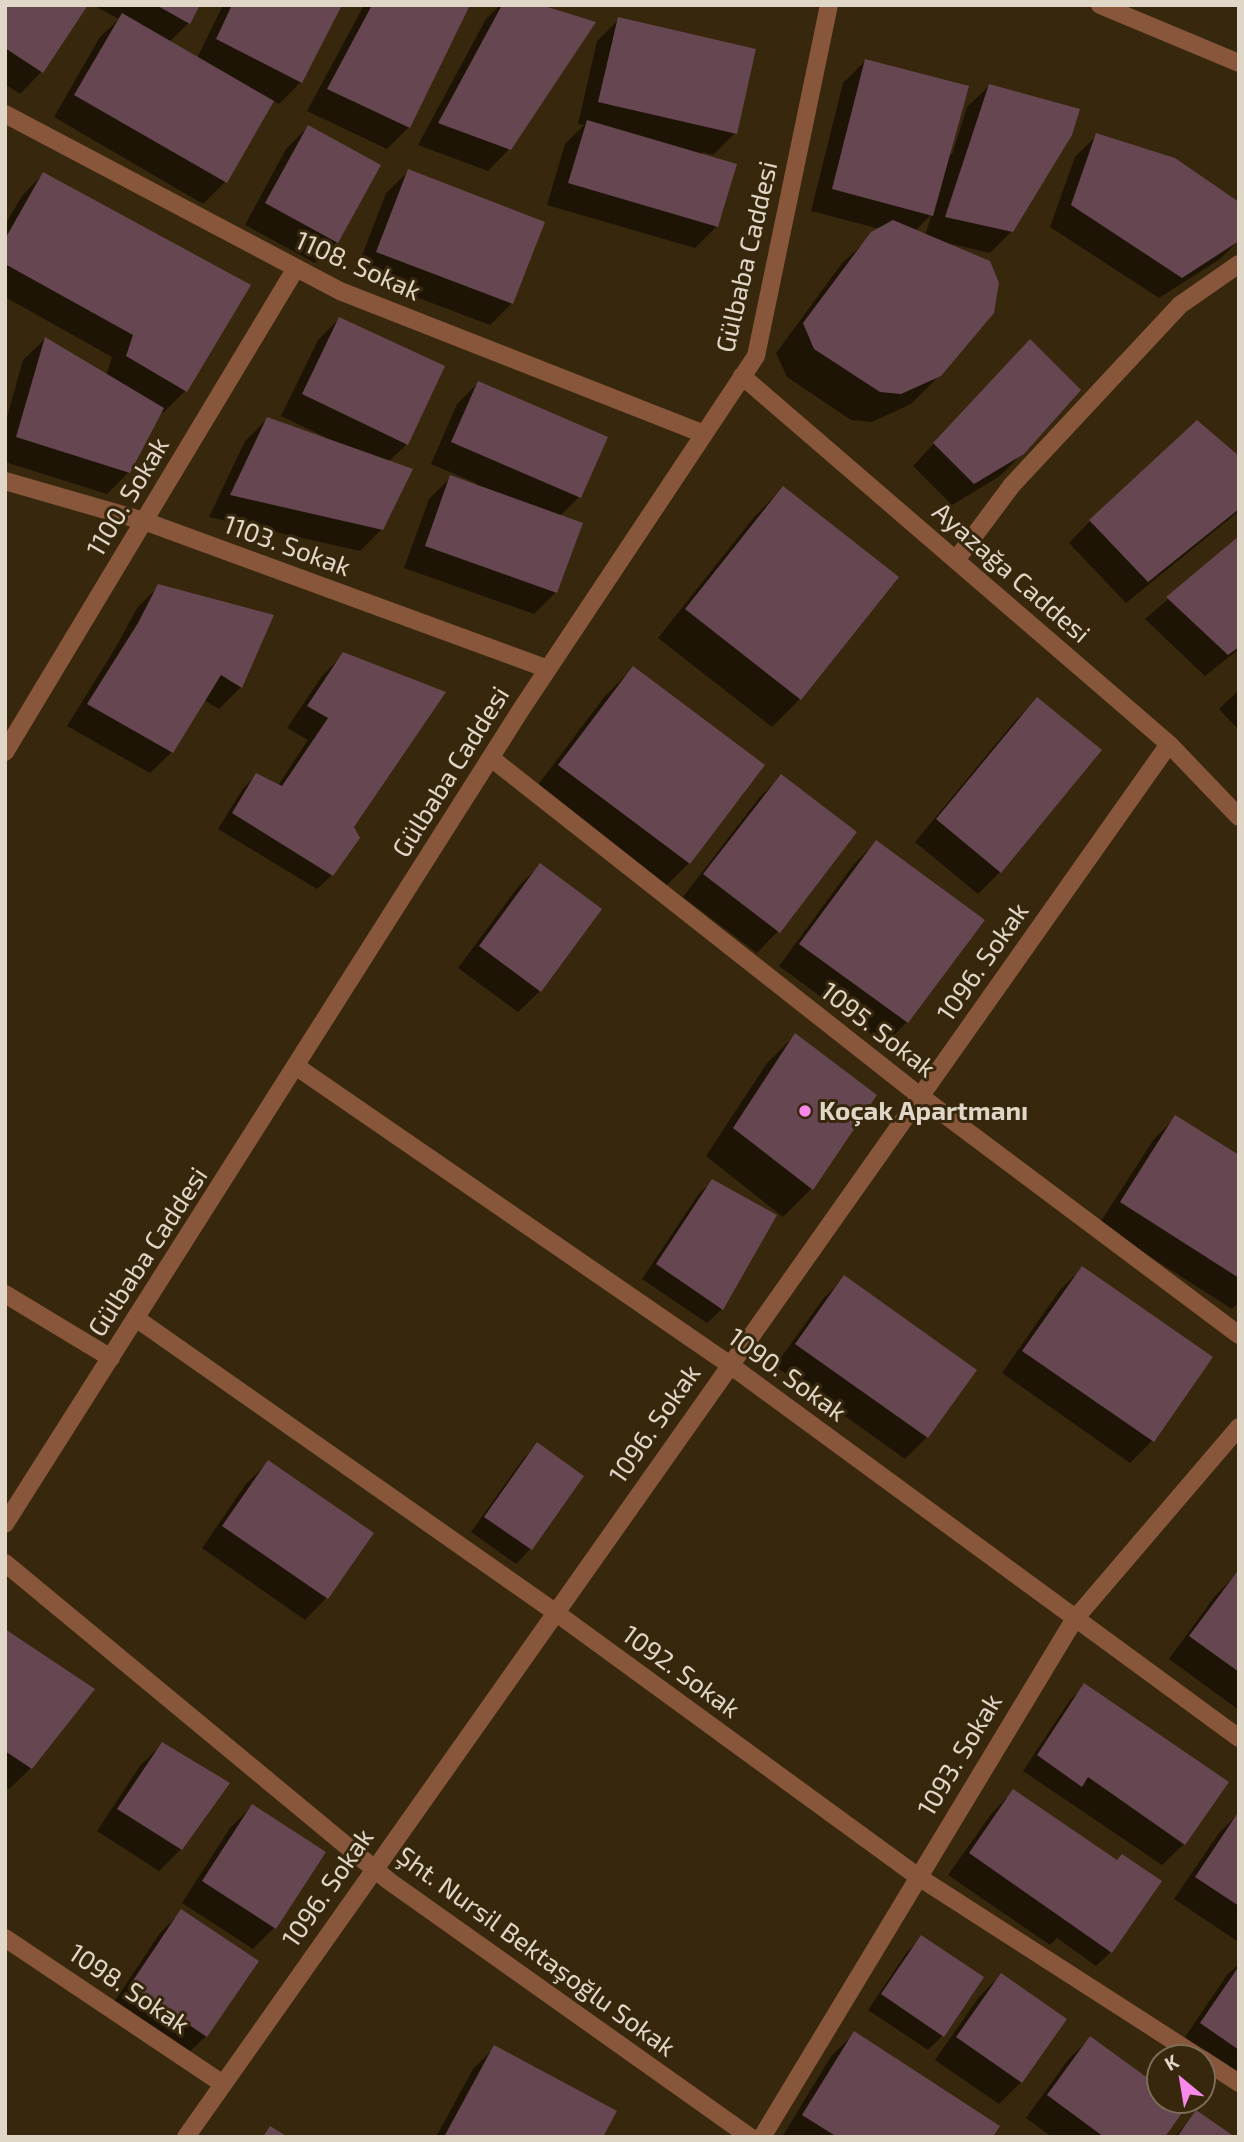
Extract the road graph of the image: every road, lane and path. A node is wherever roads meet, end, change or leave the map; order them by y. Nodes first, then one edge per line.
1 (829, 5) edge
2 (1100, 5) edge
3 (1239, 62) edge
4 (5, 114) edge
5 (1239, 264) edge
6 (296, 268) junction
7 (742, 376) junction
8 (704, 434) junction
9 (5, 481) edge
10 (144, 522) junction
11 (956, 560) junction
12 (548, 669) junction
13 (1169, 744) junction
14 (5, 752) edge
15 (491, 758) junction
16 (1239, 817) edge
17 (297, 1067) junction
18 (919, 1096) junction
19 (5, 1294) edge
20 (137, 1319) junction
21 (1239, 1335) edge
22 (111, 1358) junction
23 (730, 1365) junction
24 (1239, 1427) edge
25 (5, 1524) edge
26 (5, 1563) edge
27 (555, 1612) junction
28 (1074, 1620) junction
29 (1239, 1738) edge
30 (374, 1868) junction
31 (917, 1876) junction
32 (5, 1938) edge
33 (1178, 2044) edge
34 (1216, 2068) edge
35 (1239, 2083) edge
36 (223, 2084) junction
37 (186, 2137) edge
38 (750, 2137) edge
39 (762, 2137) edge

1 - 7 street, Gülbaba Caddesi
2 - 3 street
4 - 6 street, 1108. Sokak
5 - 11 street
6 - 8 street, 1108. Sokak
6 - 10 street, 1100. Sokak
7 - 8 street, Gülbaba Caddesi
7 - 11 street, Ayazağa Caddesi
8 - 12 street, Gülbaba Caddesi
9 - 10 street, 1103. Sokak
10 - 12 street, 1103. Sokak
10 - 14 street, 1100. Sokak
11 - 13 street, Ayazağa Caddesi
12 - 15 street, Gülbaba Caddesi
13 - 16 street, Ayazağa Caddesi
13 - 18 street, 1096. Sokak
15 - 17 street, Gülbaba Caddesi
15 - 18 street, 1095. Sokak
17 - 20 street, Gülbaba Caddesi
17 - 23 street, 1090. Sokak
18 - 21 street, 1095. Sokak
18 - 23 street, 1096. Sokak
19 - 22 street
20 - 22 street, Gülbaba Caddesi
20 - 27 street, 1092. Sokak
22 - 25 street, Gülbaba Caddesi
23 - 27 street, 1096. Sokak
23 - 28 street, 1090. Sokak
24 - 28 street, 1093. Sokak
26 - 30 street, Şht. Nursil Bektaşoğlu Sokak
27 - 30 street, 1096. Sokak
27 - 31 street, 1092. Sokak
28 - 29 street, 1090. Sokak
28 - 31 street, 1093. Sokak
30 - 36 street, 1096. Sokak
30 - 38 street, Şht. Nursil Bektaşoğlu Sokak
31 - 33 street, 1092. Sokak
31 - 39 street, 1093. Sokak
32 - 36 street, 1098. Sokak
34 - 35 street, 1092. Sokak
36 - 37 street, 1096. Sokak

